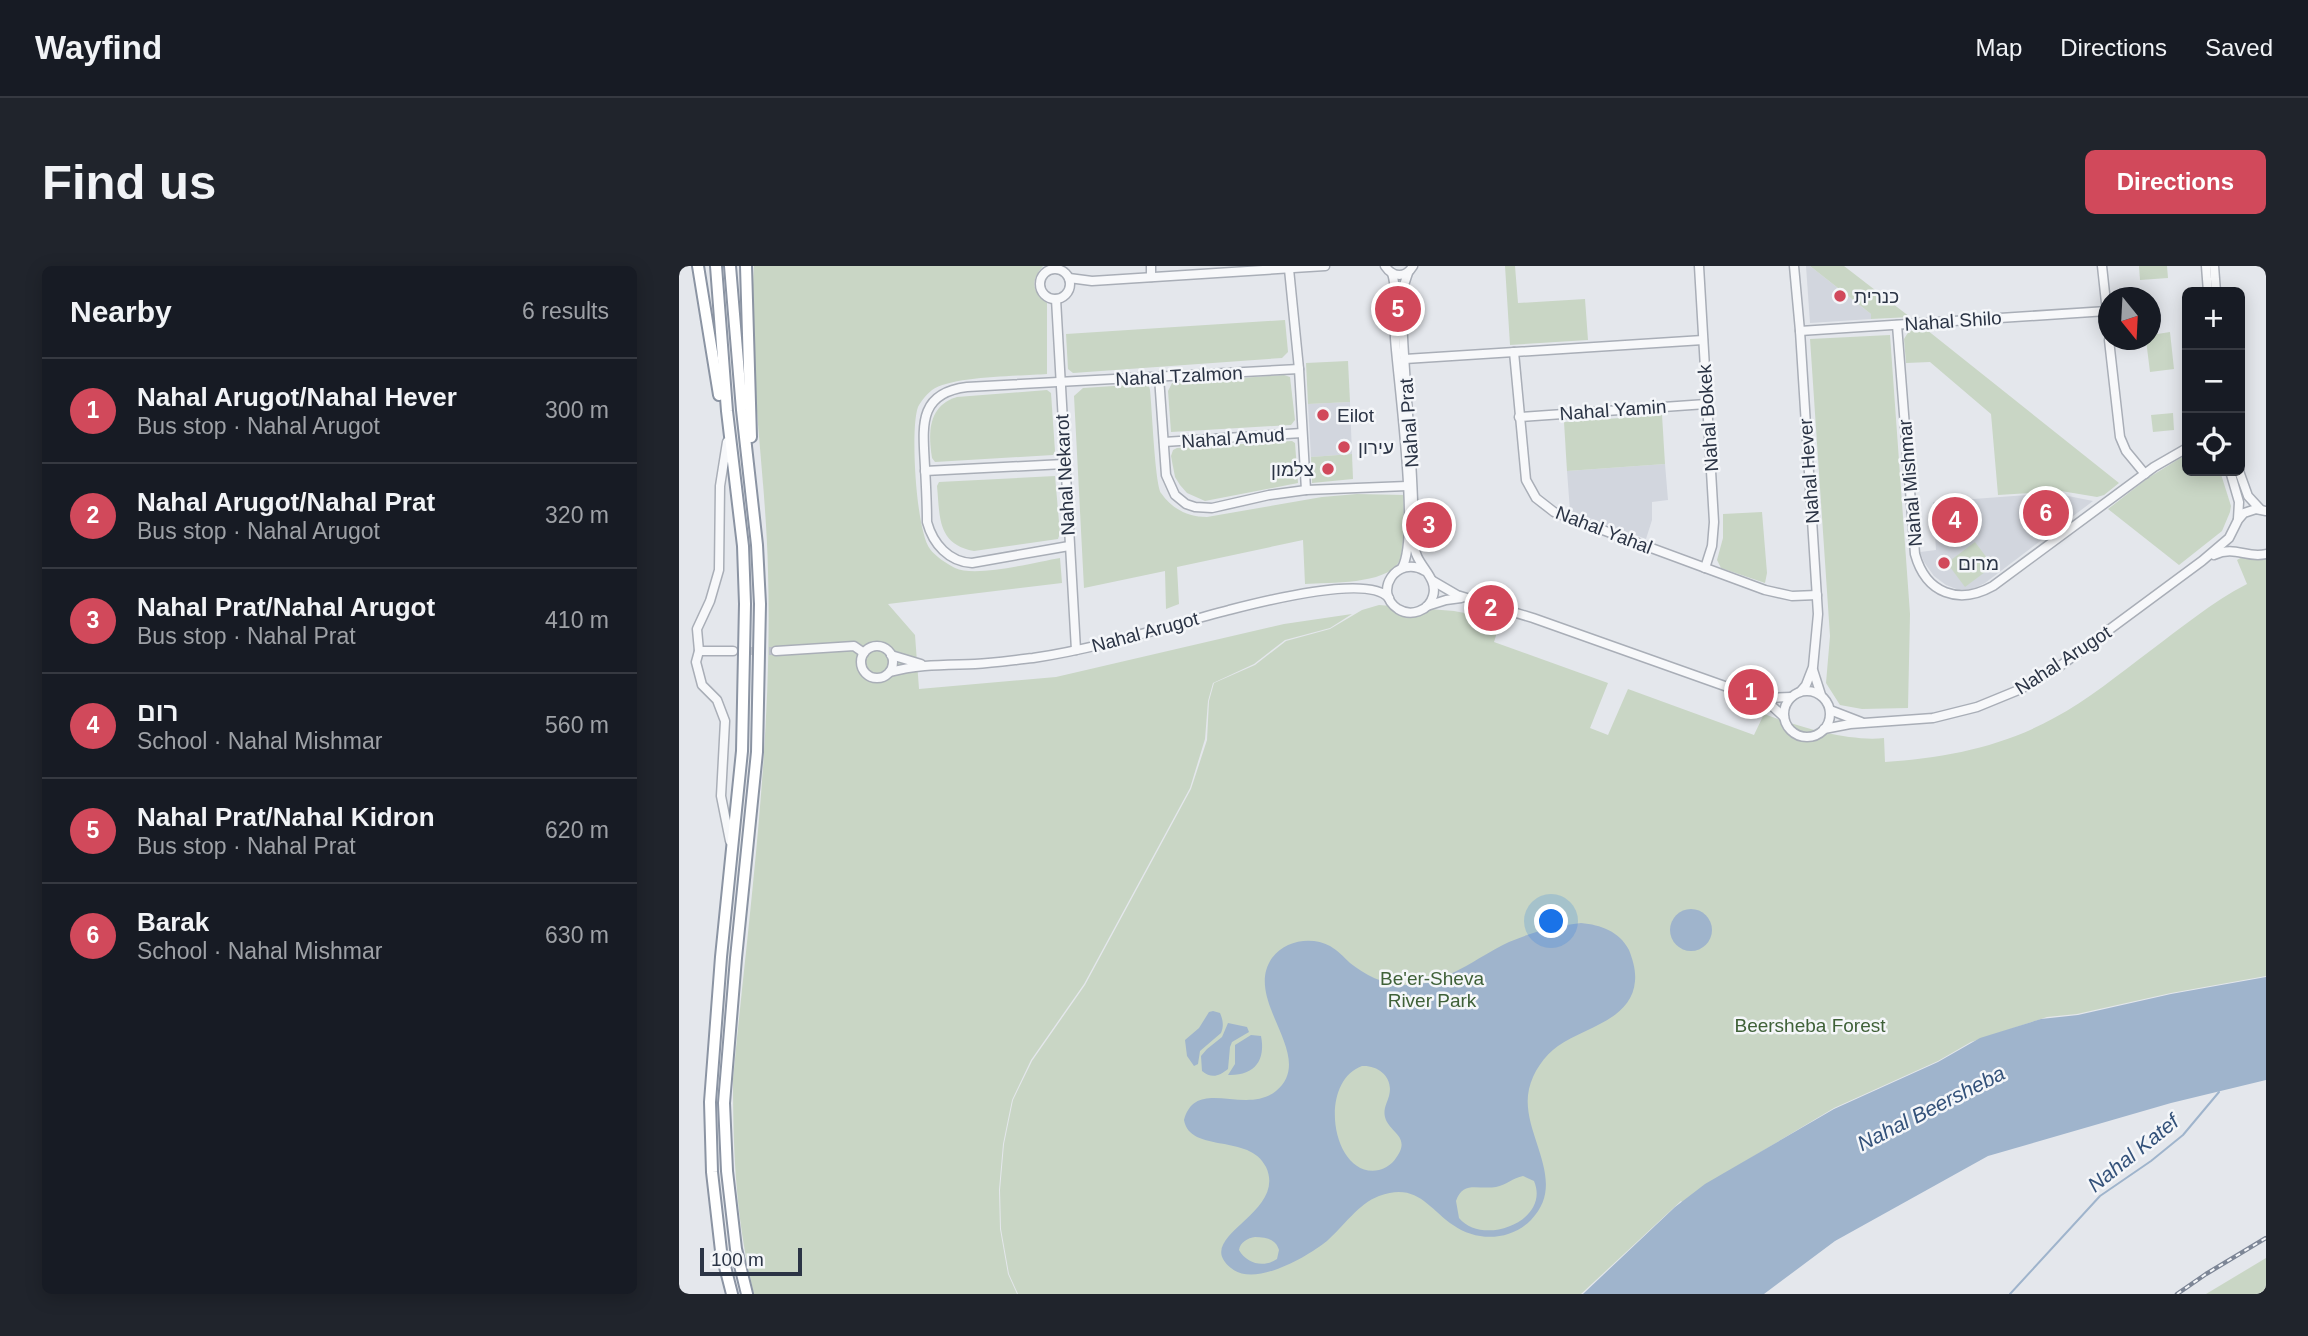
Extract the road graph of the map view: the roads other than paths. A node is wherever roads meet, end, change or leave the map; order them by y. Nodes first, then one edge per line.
1 (698, 266) edge
2 (716, 266) edge
3 (730, 266) edge
4 (746, 266) edge
5 (1151, 266) edge
6 (1325, 266) edge
7 (1699, 266) edge
8 (1795, 266) edge
9 (2102, 266) edge
10 (2206, 266) edge
11 (2214, 266) edge
12 (1052, 267) edge
13 (1386, 268) edge
14 (1412, 268) edge
15 (1289, 269) junction
16 (1151, 277) junction
17 (1069, 278) junction
18 (1092, 281) junction
19 (2104, 287) edge
20 (2208, 287) edge
21 (2216, 287) edge
22 (1069, 288) junction
23 (1056, 299) junction
24 (2098, 312) edge
25 (1897, 325) junction
26 (1800, 331) junction
27 (1703, 340) junction
28 (2110, 350) edge
29 (1514, 352) junction
30 (1405, 359) junction
31 (1299, 369) junction
32 (1160, 377) junction
33 (1060, 383) junction
34 (1706, 404) junction
35 (727, 411) junction
36 (1519, 417) junction
37 (1302, 433) junction
38 (1164, 442) junction
39 (727, 445) junction
40 (2182, 451) edge
41 (1064, 464) junction
42 (925, 471) junction
43 (2145, 474) junction
44 (2231, 476) edge
45 (2241, 476) edge
46 (1407, 486) junction
47 (1305, 490) junction
48 (2263, 510) edge
49 (755, 520) junction
50 (2236, 524) junction
51 (743, 546) junction
52 (1069, 546) junction
53 (2247, 553) junction
54 (2266, 554) edge
55 (2202, 561) junction
56 (1402, 568) junction
57 (1705, 568) junction
58 (1425, 571) junction
59 (1389, 581) junction
60 (1433, 581) junction
61 (1362, 589) junction
62 (1817, 595) junction
63 (1389, 598) junction
64 (1475, 600) junction
65 (1427, 606) junction
66 (733, 650) tunnel mouth
67 (1076, 650) junction
68 (699, 651) junction
69 (776, 651) tunnel mouth
70 (864, 653) junction
71 (891, 655) junction
72 (927, 665) junction
73 (1813, 667) junction
74 (890, 672) junction
75 (1800, 692) junction
76 (1750, 695) junction
77 (1821, 695) junction
78 (1791, 697) junction
79 (1830, 710) junction
80 (1784, 717) junction
81 (1864, 723) junction
82 (1824, 729) junction
83 (732, 850) junction
84 (732, 1294) edge
85 (747, 1294) edge

1 - 39 highway
2 - 35 highway
3 - 49 highway
4 - 49 highway
5 - 16 street
6 - 15 street
7 - 27 street, Nahal Bokek
8 - 26 street, Nahal Hever
9 - 19 street
10 - 20 street
11 - 21 street
12 - 17 street
12 - 23 street
13 - 14 street
13 - 46 street, Nahal Prat
14 - 30 street, Nahal Prat
15 - 16 street
15 - 31 street
16 - 18 street
17 - 18 street
17 - 22 street
18 - 22 street
22 - 23 street
23 - 33 street, Nahal Nekarot
24 - 25 street, Nahal Shilo
25 - 26 street, Nahal Shilo
25 - 43 street, Nahal Mishmar
26 - 62 street, Nahal Hever
27 - 29 street
27 - 34 street, Nahal Bokek
28 - 43 street
29 - 30 street
29 - 36 street, Nahal Yahal
30 - 58 street, Nahal Prat
31 - 32 street, Nahal Tzalmon
31 - 37 street
32 - 33 street, Nahal Tzalmon
32 - 38 street
33 - 41 street, Nahal Nekarot
33 - 42 street, Nahal Tzalmon
34 - 36 street, Nahal Yamin
34 - 57 street, Nahal Bokek
35 - 39 street
35 - 51 highway
36 - 57 street, Nahal Yahal
37 - 38 street, Nahal Amud
37 - 47 street
38 - 47 street
39 - 51 highway
39 - 68 street
40 - 43 street, Nahal Mishmar
41 - 42 street
41 - 52 street, Nahal Nekarot
42 - 52 street, Nahal Tzalmon
44 - 50 street
45 - 48 street
46 - 47 street
46 - 56 street, Nahal Prat
48 - 50 street
49 - 85 highway
50 - 53 street
50 - 55 street, Nahal Arugot
51 - 83 highway
52 - 67 street, Nahal Nekarot
53 - 54 street, Nahal Arugot
53 - 55 street, Nahal Arugot
55 - 81 street, Nahal Arugot
56 - 58 street
56 - 59 street
57 - 62 street, Nahal Yahal
58 - 60 street
59 - 61 street, Nahal Arugot
59 - 63 street
60 - 64 street
60 - 65 street
61 - 63 street, Nahal Arugot
61 - 67 street, Nahal Arugot
62 - 73 street, Nahal Hever
63 - 65 street
64 - 65 street
64 - 76 street
66 - 68 street
67 - 72 street, Nahal Arugot
68 - 83 street
69 - 70 street
70 - 71 street
70 - 74 street
71 - 72 street, Nahal Arugot
71 - 74 street
72 - 74 street, Nahal Arugot
73 - 75 street, Nahal Hever
73 - 77 street, Nahal Hever
75 - 77 street
75 - 78 street
76 - 78 street
76 - 80 street
77 - 79 street
78 - 80 street
79 - 81 street, Nahal Arugot
79 - 82 street
80 - 82 street
81 - 82 street, Nahal Arugot
83 - 84 highway

